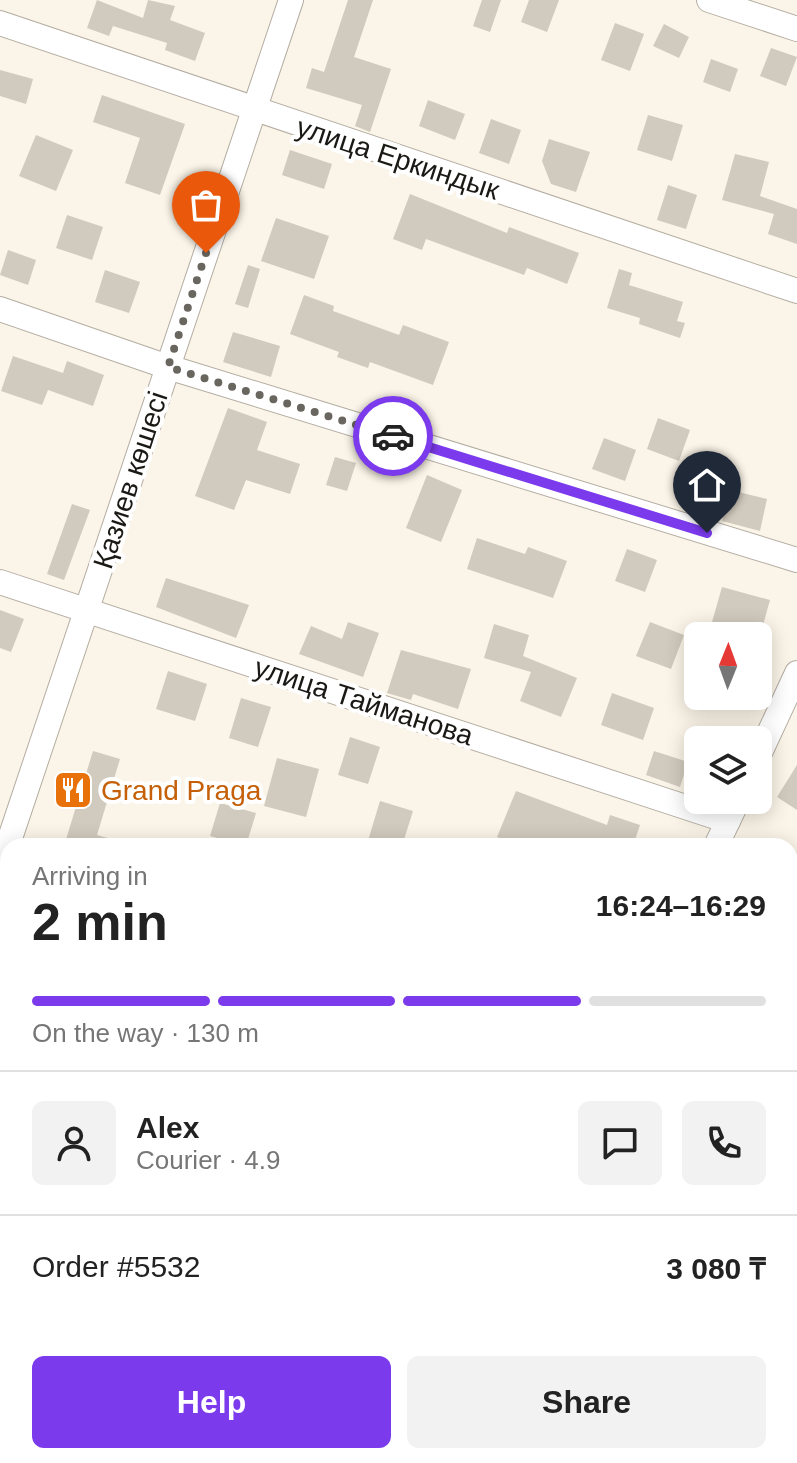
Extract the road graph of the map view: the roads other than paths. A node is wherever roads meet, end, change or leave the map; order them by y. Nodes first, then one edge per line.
1 (291, 0) edge
2 (709, 0) edge
3 (0, 23) edge
4 (797, 29) edge
5 (254, 111) junction
6 (797, 291) edge
7 (0, 309) edge
8 (168, 367) junction
9 (797, 560) edge
10 (0, 582) edge
11 (86, 610) junction
12 (797, 673) edge
13 (772, 727) edge
14 (684, 795) edge
15 (731, 814) edge
16 (11, 838) edge
17 (720, 838) edge

1 - 5 street, Қазиев көшесі
2 - 4 street
3 - 5 street, улица Еркиндык
5 - 6 street, улица Еркиндык
5 - 8 street, Қазиев көшесі
7 - 8 street
8 - 9 street
8 - 11 street, Қазиев көшесі
10 - 11 street, улица Тайманова
11 - 14 street, улица Тайманова
11 - 16 street, Қазиев көшесі
12 - 13 street
15 - 17 street

